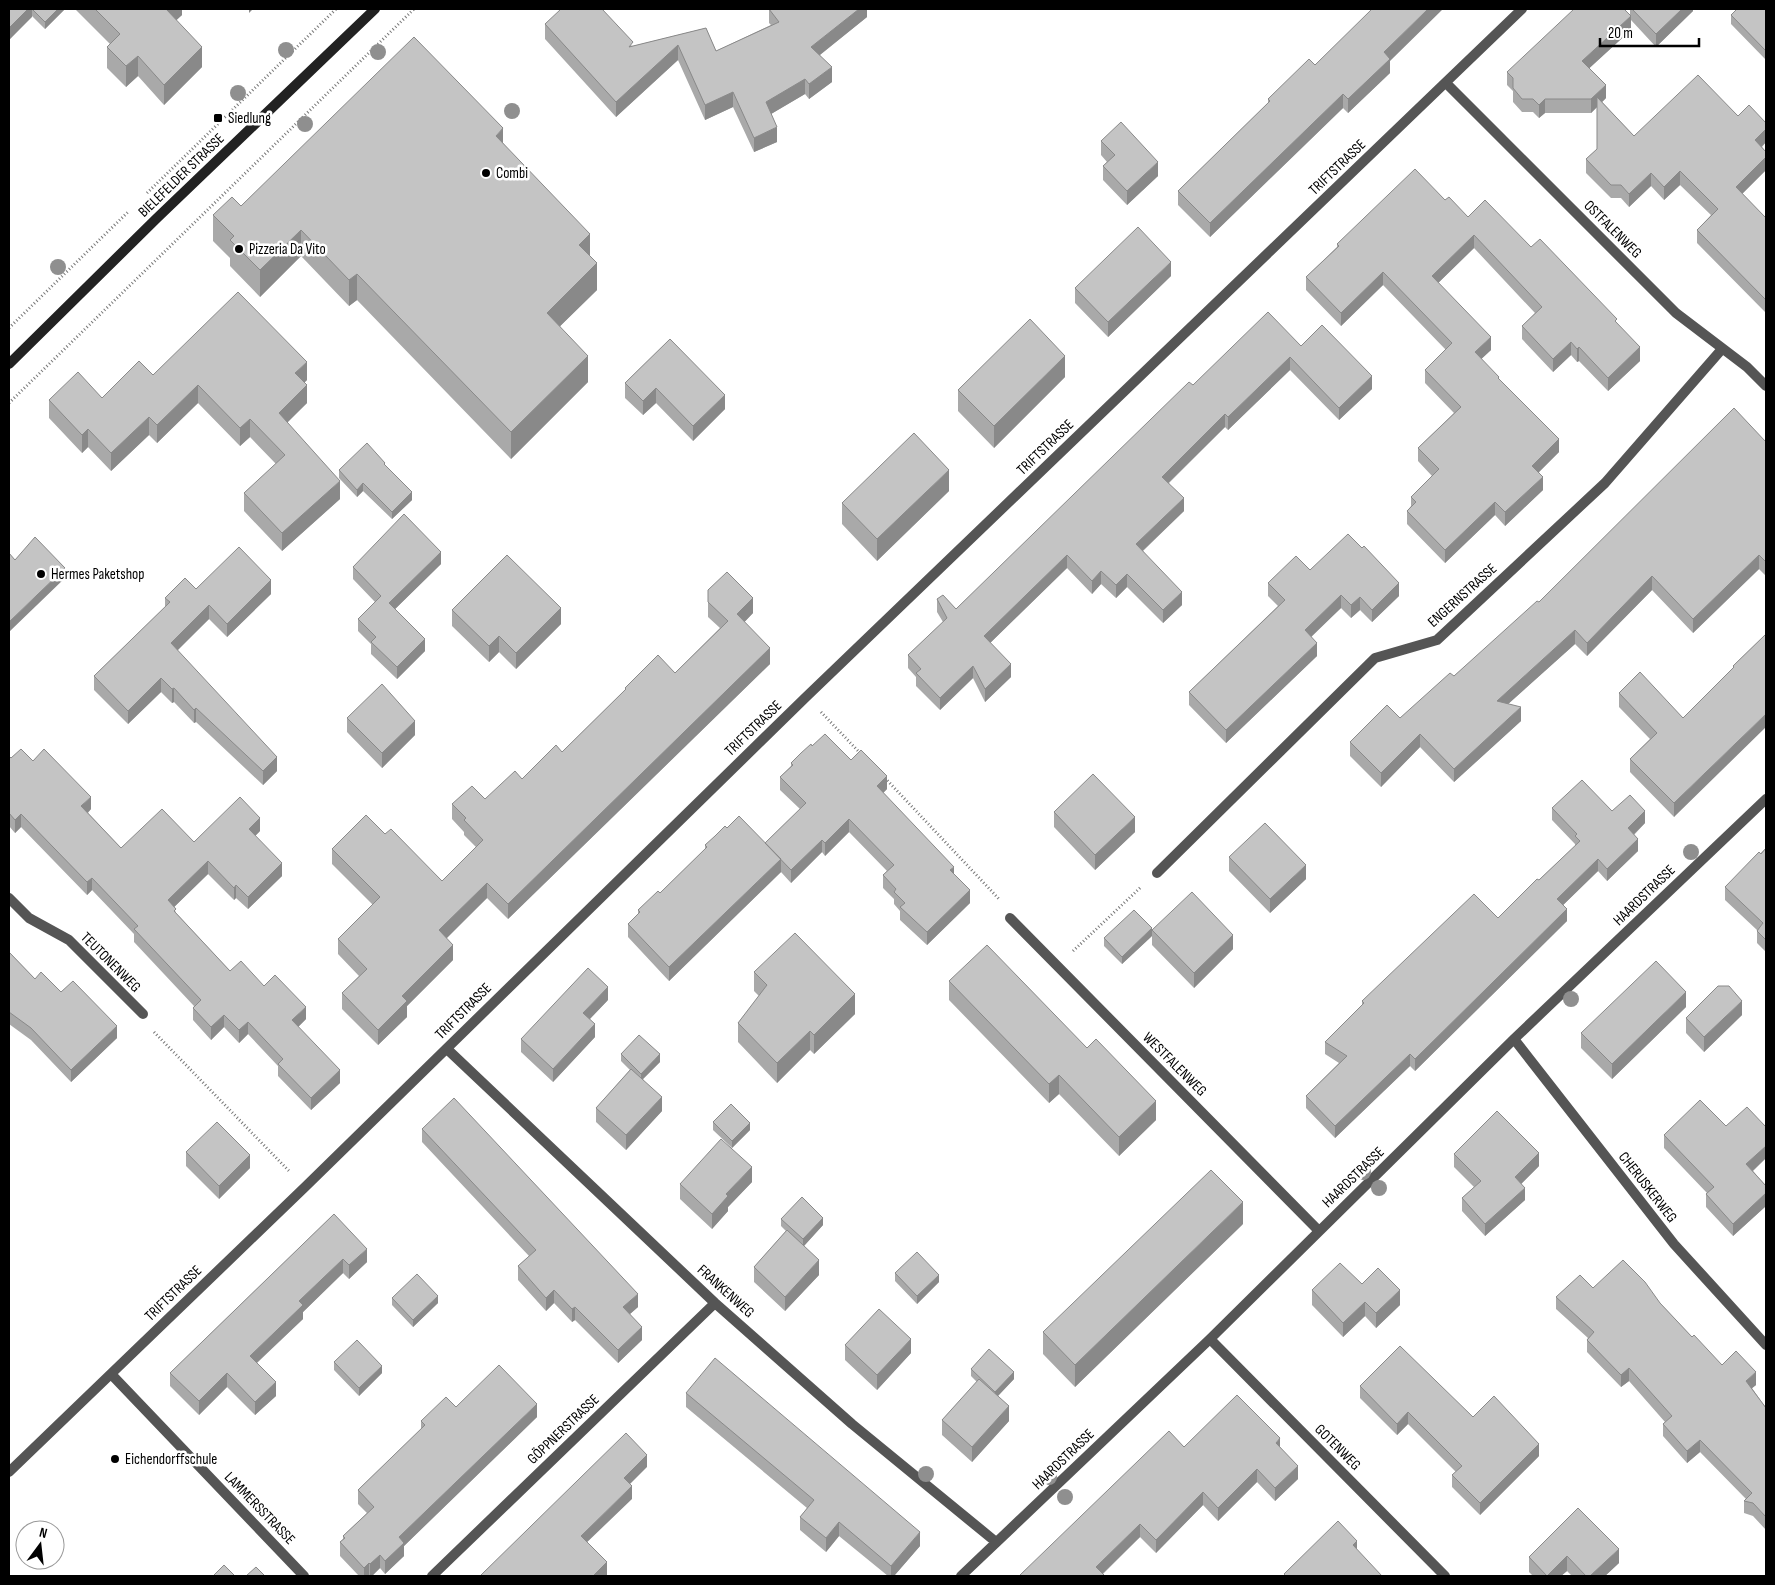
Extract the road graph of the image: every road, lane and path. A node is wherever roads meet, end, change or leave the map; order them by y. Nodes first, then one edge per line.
1 (336, 9) edge
2 (375, 9) edge
3 (414, 9) edge
4 (1522, 9) edge
5 (1446, 83) junction
6 (143, 197) dead end
7 (129, 211) dead end
8 (9, 328) edge
9 (1722, 349) junction
10 (9, 364) edge
11 (1766, 386) edge
12 (9, 403) edge
13 (806, 697) junction
14 (868, 760) edge
15 (882, 775) edge
16 (1766, 799) edge
17 (1157, 873) joint
18 (9, 898) edge
19 (1010, 918) joint
20 (1071, 954) dead end
21 (143, 1014) joint
22 (1514, 1039) junction
23 (447, 1049) junction
24 (306, 1187) junction
25 (1319, 1231) junction
26 (715, 1303) junction
27 (1210, 1339) junction
28 (1766, 1345) edge
29 (111, 1374) junction
30 (9, 1472) edge
31 (996, 1542) junction
32 (304, 1576) edge
33 (432, 1576) edge
34 (961, 1576) edge
35 (1445, 1576) edge

1 - 6 path
2 - 10 main road, BIELEFELDER STRASSE
3 - 12 path
4 - 5 street, TRIFTSTRASSE
5 - 9 street, OSTFALENWEG
5 - 13 street, TRIFTSTRASSE
7 - 8 path
9 - 11 street, OSTFALENWEG
9 - 17 street, ENGERNSTRASSE
13 - 14 path
13 - 23 street, TRIFTSTRASSE
15 - 19 path
16 - 22 street, HAARDSTRASSE
17 - 20 path
18 - 21 street, TEUTONENWEG
19 - 25 street, WESTFALENWEG
21 - 24 path
22 - 25 street, HAARDSTRASSE
22 - 28 street, CHERUSKERWEG
23 - 24 street, TRIFTSTRASSE
23 - 26 street, FRANKENWEG
24 - 29 street, TRIFTSTRASSE
25 - 27 street, HAARDSTRASSE
26 - 31 street, FRANKENWEG
26 - 33 street, GÖPPNERSTRASSE
27 - 31 street, HAARDSTRASSE
27 - 35 street, GOTENWEG
29 - 30 street, TRIFTSTRASSE
29 - 32 street, LAMMERSSTRASSE
31 - 34 street, HAARDSTRASSE

